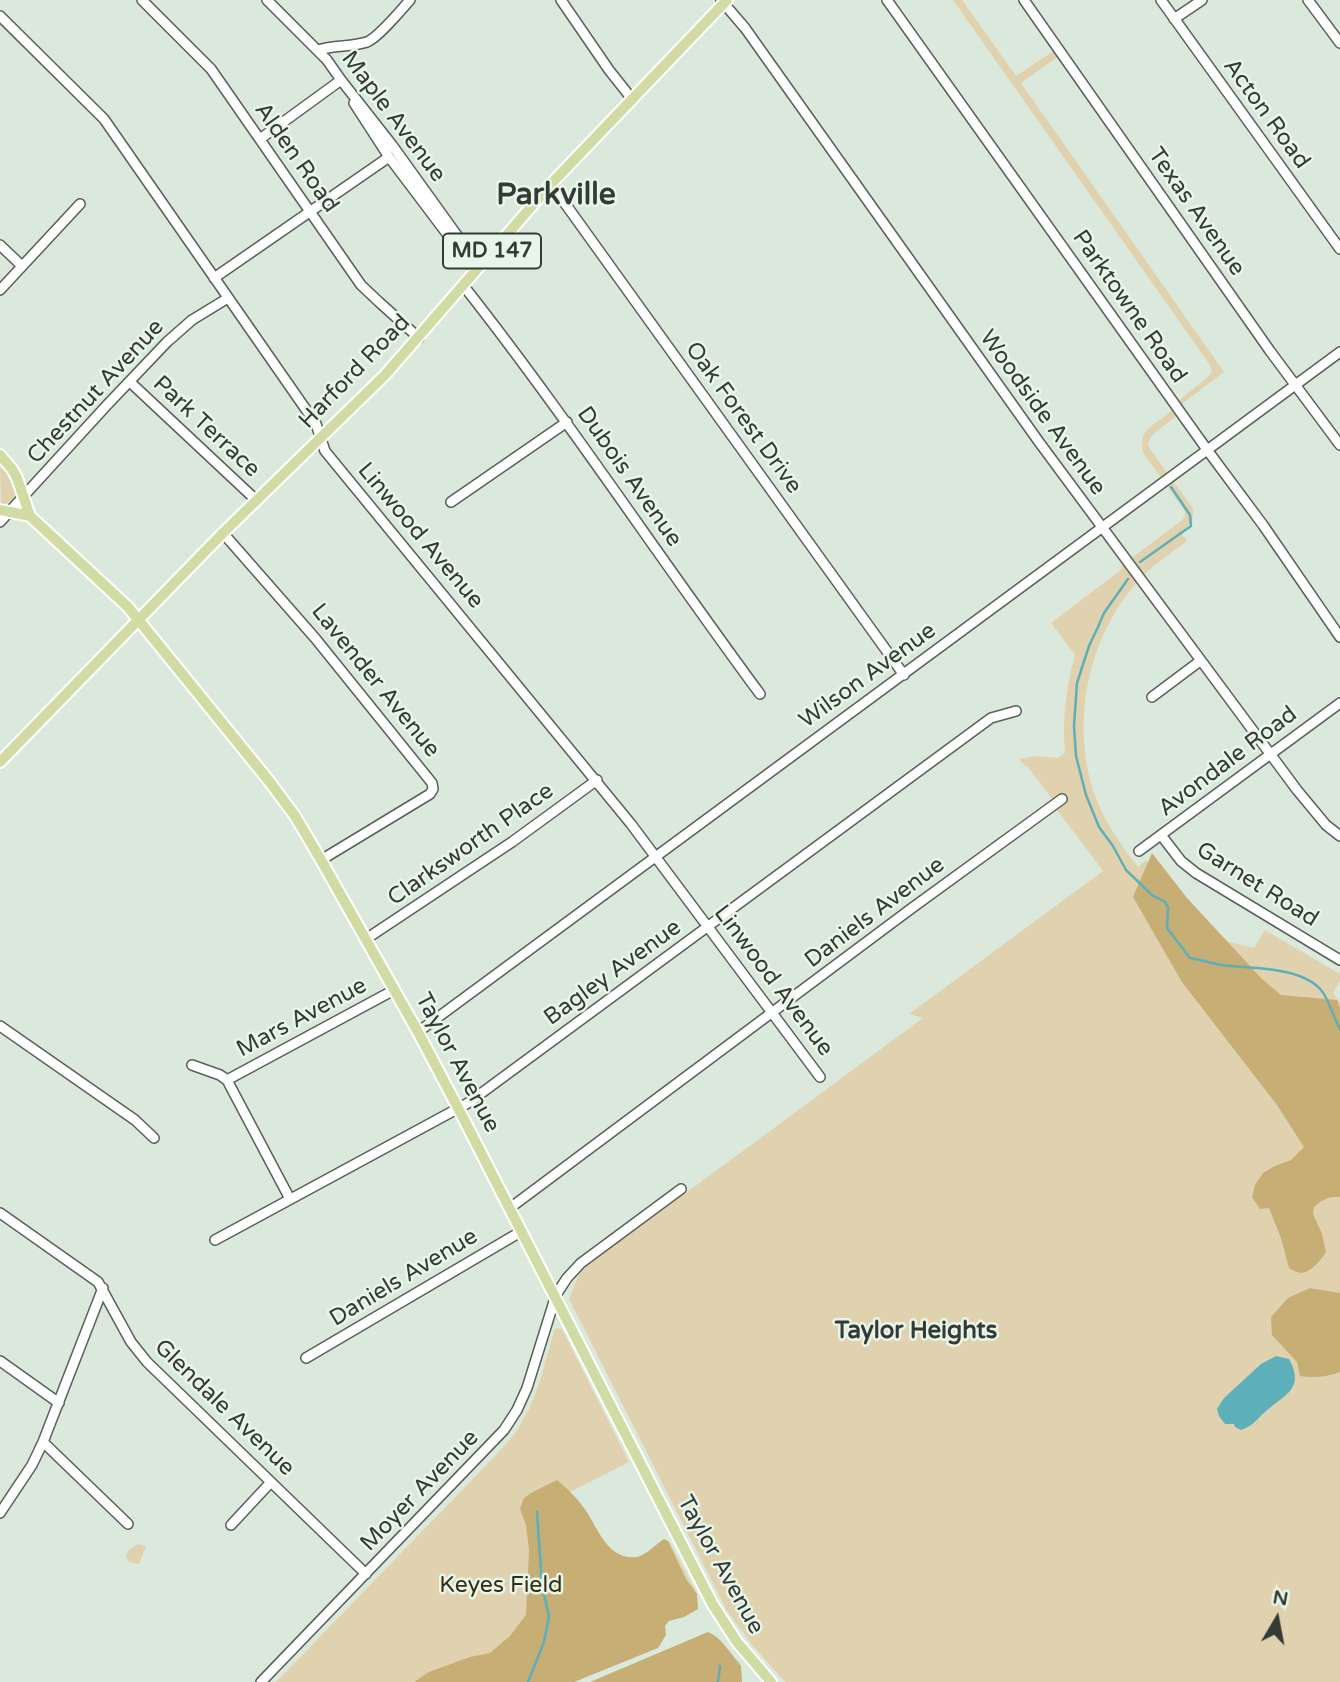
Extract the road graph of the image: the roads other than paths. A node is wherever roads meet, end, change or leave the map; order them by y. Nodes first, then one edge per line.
1 (142, 0) edge
2 (267, 0) edge
3 (411, 0) edge
4 (561, 0) edge
5 (887, 0) edge
6 (1024, 0) edge
7 (1161, 0) edge
8 (1202, 0) edge
9 (1308, 0) edge
10 (724, 1) edge
11 (0, 16) edge
12 (1174, 19) junction
13 (1340, 43) edge
14 (318, 50) junction
15 (341, 80) junction
16 (632, 99) junction
17 (260, 139) junction
18 (382, 139) junction
19 (389, 157) junction
20 (551, 184) junction
21 (80, 204) dead end
22 (310, 212) junction
23 (0, 245) edge
24 (1340, 249) edge
25 (22, 266) junction
26 (477, 268) junction
27 (214, 278) junction
28 (463, 285) junction
29 (0, 290) edge
30 (228, 298) junction
31 (419, 338) junction
32 (1340, 352) edge
33 (130, 382) junction
34 (1296, 385) junction
35 (567, 422) junction
36 (321, 439) junction
37 (1340, 445) edge
38 (1208, 452) junction
39 (0, 455) edge
40 (24, 497) junction
41 (256, 500) junction
42 (451, 502) dead end
43 (5, 511) edge
44 (30, 516) junction
45 (0, 522) edge
46 (1102, 529) junction
47 (223, 533) junction
48 (138, 619) junction
49 (1340, 637) edge
50 (1200, 661) junction
51 (904, 675) junction
52 (760, 694) dead end
53 (1152, 697) dead end
54 (1340, 703) edge
55 (1016, 711) dead end
56 (1270, 753) junction
57 (0, 762) edge
58 (597, 780) junction
59 (1062, 799) dead end
60 (1161, 835) junction
61 (1340, 836) edge
62 (1139, 851) dead end
63 (656, 856) junction
64 (321, 860) junction
65 (709, 927) junction
66 (366, 939) junction
67 (1340, 960) edge
68 (394, 990) junction
69 (772, 1013) junction
70 (0, 1026) edge
71 (418, 1032) junction
72 (192, 1065) dead end
73 (820, 1077) dead end
74 (227, 1080) junction
75 (458, 1108) junction
76 (155, 1138) dead end
77 (681, 1189) dead end
78 (290, 1199) junction
79 (510, 1208) junction
80 (0, 1213) edge
81 (522, 1230) junction
82 (215, 1240) dead end
83 (103, 1288) junction
84 (556, 1295) junction
85 (306, 1358) dead end
86 (0, 1361) edge
87 (59, 1403) junction
88 (43, 1442) junction
89 (271, 1482) junction
90 (2, 1507) edge
91 (128, 1524) dead end
92 (230, 1525) dead end
93 (366, 1574) junction
94 (261, 1682) edge
95 (771, 1682) edge

1 - 17 street, Alden Road
2 - 14 street, Maple Avenue
3 - 14 street
4 - 16 street
5 - 38 street, Parktowne Road
6 - 34 street, Texas Avenue
7 - 12 street, Acton Road
8 - 12 street
9 - 13 street
10 - 16 main road, Harford Road / MD 147
10 - 46 street, Woodside Avenue
11 - 27 street, Linwood Avenue
12 - 24 street, Acton Road
14 - 15 street, Maple Avenue
15 - 17 street
15 - 18 street, Maple Avenue
16 - 20 main road, Harford Road / MD 147
17 - 22 street, Alden Road
18 - 19 street
18 - 26 street, Maple Avenue
19 - 22 street
19 - 26 street
20 - 26 main road, Harford Road / MD 147
20 - 51 street, Oak Forest Drive
21 - 25 street
22 - 27 street
22 - 31 street, Alden Road
23 - 25 street
25 - 29 street
26 - 28 main road, Harford Road / MD 147
27 - 30 street, Linwood Avenue
28 - 31 main road, Harford Road / MD 147
28 - 35 street, Dubois Avenue
30 - 33 street, Chestnut Avenue
30 - 36 street, Linwood Avenue
31 - 36 main road, Harford Road / MD 147
32 - 34 street, Wilson Avenue
33 - 40 street, Chestnut Avenue
33 - 41 street, Park Terrace
34 - 37 street, Texas Avenue
34 - 38 street, Wilson Avenue
35 - 42 street
35 - 52 street, Dubois Avenue
36 - 41 main road, Harford Road / MD 147
36 - 58 street, Linwood Avenue
38 - 46 street, Wilson Avenue
38 - 49 street, Parktowne Road
39 - 40 main road, Taylor Avenue
40 - 43 street, Chestnut Avenue
40 - 44 main road, Taylor Avenue
41 - 47 main road, Harford Road / MD 147
43 - 44 main road
43 - 45 street, Chestnut Avenue
44 - 48 main road, Taylor Avenue
46 - 50 street, Woodside Avenue
46 - 51 street, Wilson Avenue
47 - 48 main road, Harford Road / MD 147
47 - 64 street, Lavender Avenue
48 - 57 main road, Harford Road / MD 147
48 - 64 main road, Taylor Avenue
50 - 53 street
50 - 56 street, Woodside Avenue
51 - 63 street, Wilson Avenue
54 - 56 street, Avondale Road
55 - 65 street, Bagley Avenue
56 - 60 street, Avondale Road
56 - 61 street, Woodside Avenue
58 - 63 street, Linwood Avenue
58 - 66 street, Clarksworth Place
59 - 69 street, Daniels Avenue
60 - 62 street, Avondale Road
60 - 67 street, Garnet Road
63 - 65 street, Linwood Avenue
63 - 71 street, Wilson Avenue
64 - 66 main road, Taylor Avenue
65 - 69 street, Linwood Avenue
65 - 75 street, Bagley Avenue
66 - 68 main road, Taylor Avenue
68 - 71 main road, Taylor Avenue
68 - 74 street, Mars Avenue
69 - 73 street, Linwood Avenue
69 - 79 street, Daniels Avenue
70 - 76 street
71 - 75 main road, Taylor Avenue
72 - 74 street
74 - 78 street
75 - 78 street, Bagley Avenue
75 - 79 main road, Taylor Avenue
77 - 84 street, Moyer Avenue
78 - 82 street, Bagley Avenue
79 - 81 main road, Taylor Avenue
80 - 83 street, Glendale Avenue
81 - 84 main road, Taylor Avenue
81 - 85 street, Daniels Avenue
83 - 87 street
83 - 89 street, Glendale Avenue
84 - 93 street, Moyer Avenue
84 - 95 main road, Taylor Avenue
86 - 87 street
87 - 88 street
88 - 90 street
88 - 91 street
89 - 92 street
89 - 93 street, Glendale Avenue
93 - 94 street, Moyer Avenue

